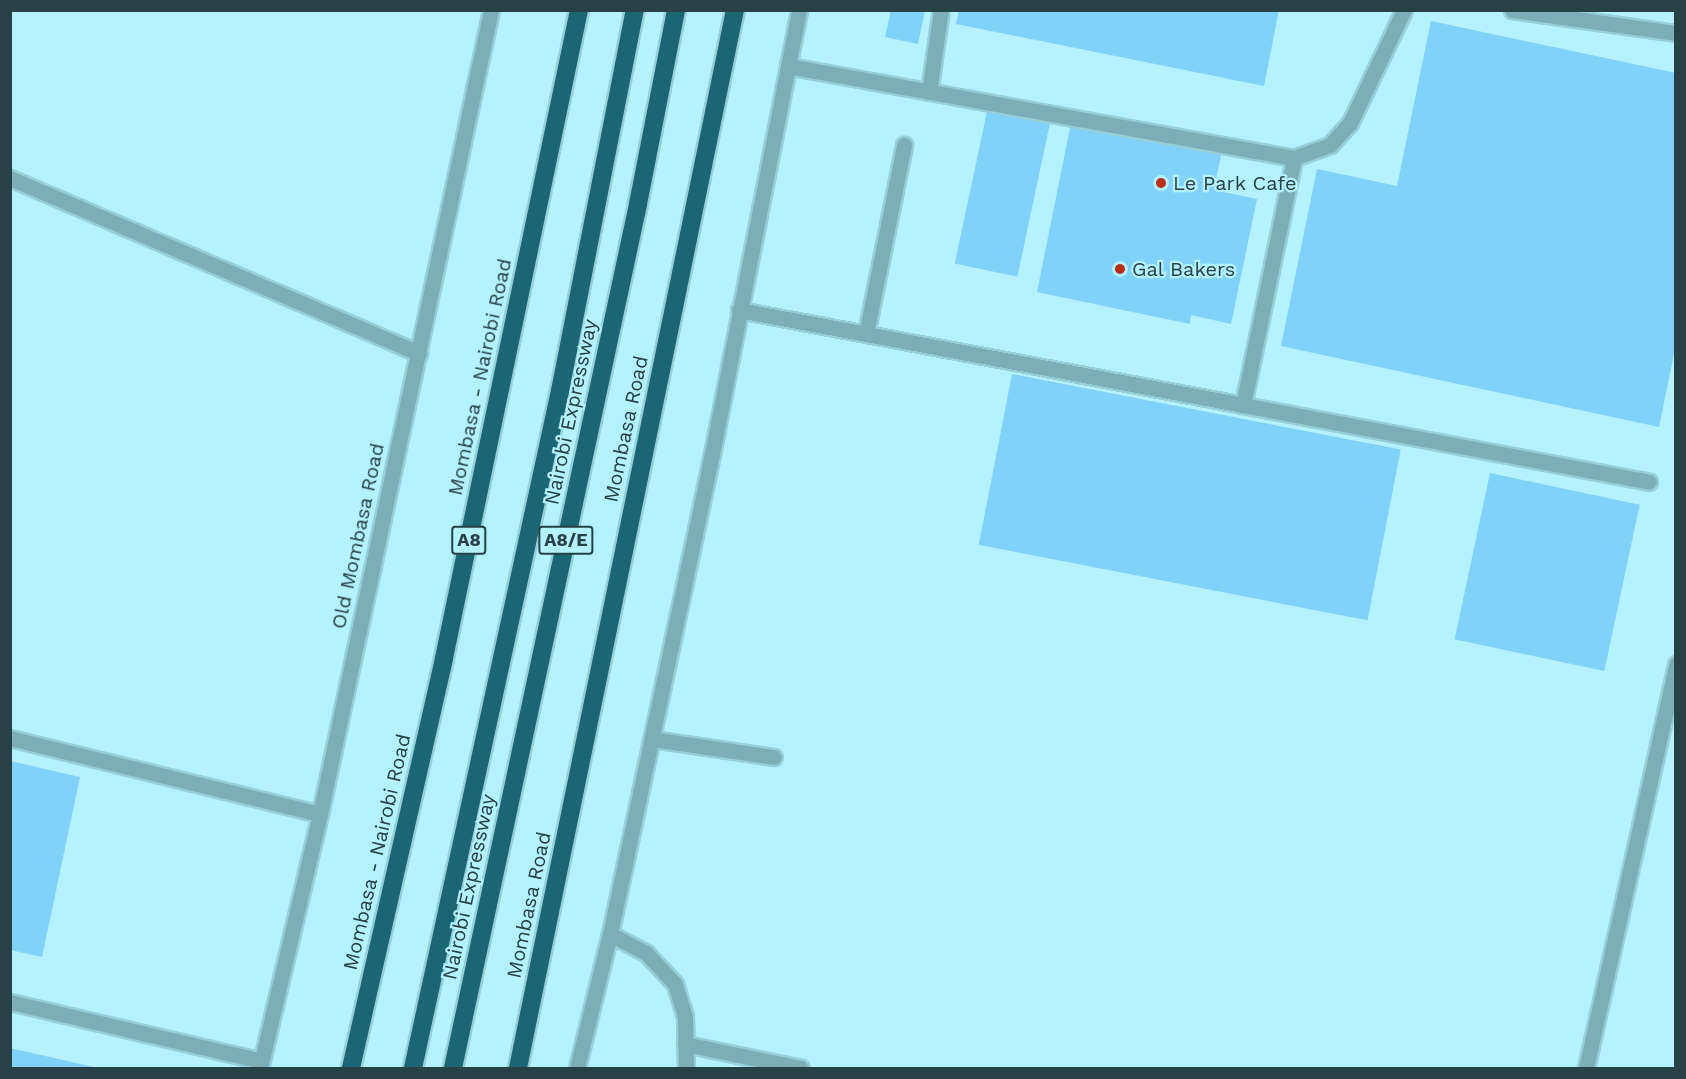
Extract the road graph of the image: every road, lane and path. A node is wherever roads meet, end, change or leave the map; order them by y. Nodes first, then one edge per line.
1 (491, 10) edge
2 (579, 10) edge
3 (635, 10) edge
4 (676, 10) edge
5 (735, 10) edge
6 (799, 10) edge
7 (941, 10) edge
8 (1404, 10) edge
9 (1512, 10) edge
10 (1676, 33) edge
11 (788, 66) junction
12 (929, 92) junction
13 (904, 145) dead end
14 (1294, 158) junction
15 (10, 178) edge
16 (740, 310) junction
17 (867, 334) junction
18 (419, 353) junction
19 (1243, 405) junction
20 (1649, 482) dead end
21 (1676, 664) edge
22 (10, 738) edge
23 (652, 739) junction
24 (774, 757) dead end
25 (320, 814) junction
26 (610, 934) junction
27 (10, 1002) edge
28 (685, 1044) junction
29 (260, 1064) edge
30 (351, 1068) edge
31 (413, 1068) edge
32 (453, 1068) edge
33 (518, 1068) edge
34 (577, 1068) edge
35 (686, 1068) edge
36 (801, 1068) edge
37 (1586, 1068) edge

1 - 18 street, Old Mombasa Road
2 - 30 highway, Mombasa - Nairobi Road / A8
3 - 31 highway, Nairobi Expressway / A8/E
4 - 32 highway, Nairobi Expressway / A8/E
5 - 33 highway, Mombasa Road
6 - 11 street
7 - 12 street
8 - 14 street
9 - 10 street
11 - 12 street
11 - 16 street
12 - 14 street
13 - 17 street
14 - 19 street
15 - 18 street
16 - 17 street
16 - 23 street
17 - 19 street
18 - 25 street, Old Mombasa Road
19 - 20 street
21 - 37 street
22 - 25 street
23 - 24 street
23 - 26 street
25 - 29 street, Old Mombasa Road
26 - 28 street
26 - 34 street
27 - 29 street
28 - 35 street
28 - 36 street

